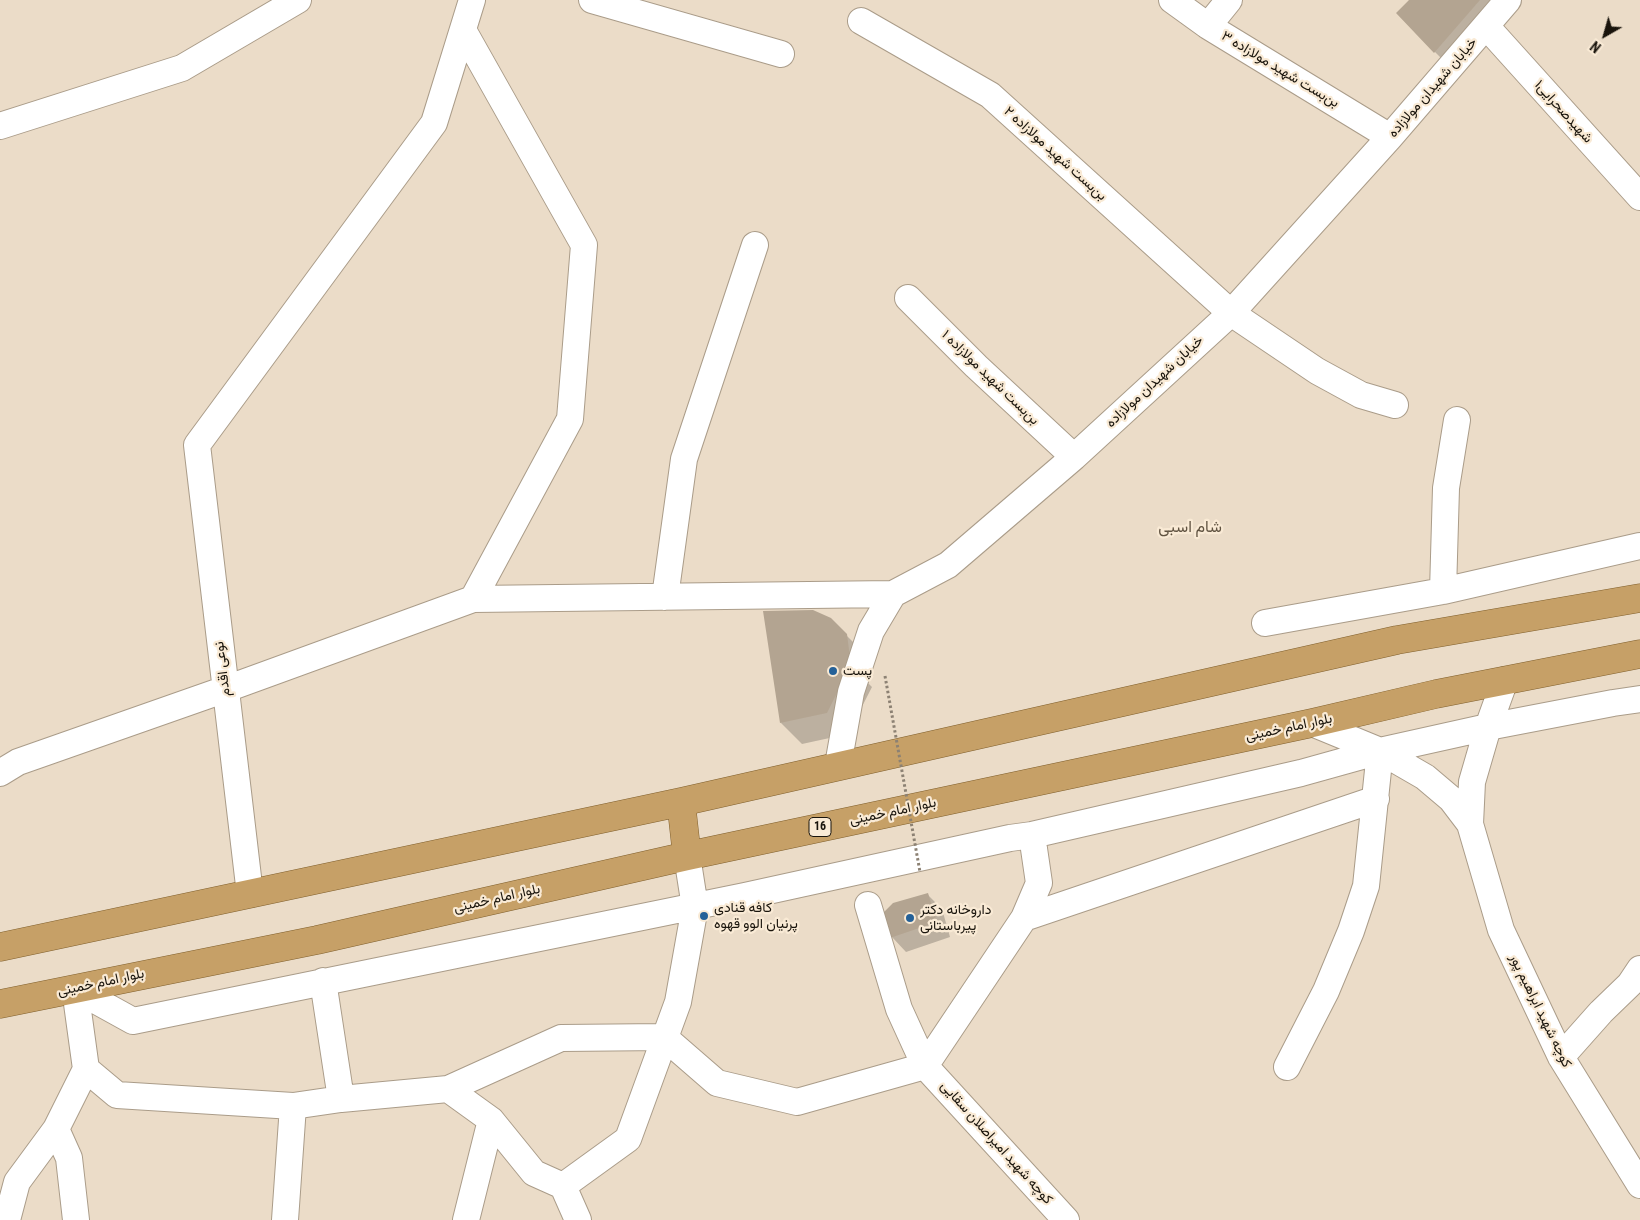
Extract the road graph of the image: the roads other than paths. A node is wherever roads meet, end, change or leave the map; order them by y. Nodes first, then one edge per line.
1 (298, 0) edge
2 (472, 0) edge
3 (592, 0) edge
4 (1172, 0) edge
5 (1228, 0) edge
6 (1508, 0) edge
7 (861, 21) dead end
8 (1208, 26) junction
9 (1486, 26) junction
10 (463, 30) junction
11 (781, 54) dead end
12 (0, 126) edge
13 (1390, 137) junction
14 (1640, 197) edge
15 (755, 246) dead end
16 (908, 298) dead end
17 (1231, 312) junction
18 (1395, 405) dead end
19 (1457, 420) dead end
20 (1074, 457) junction
21 (1640, 547) edge
22 (1443, 591) junction
23 (893, 594) junction
24 (665, 597) junction
25 (1640, 598) edge
26 (473, 599) junction
27 (1265, 623) dead end
28 (1640, 654) edge
29 (1505, 680) junction
30 (226, 689) junction
31 (1640, 699) edge
32 (1312, 723) junction
33 (1488, 727) junction
34 (1380, 751) junction
35 (838, 765) junction
36 (0, 773) edge
37 (1376, 799) junction
38 (681, 802) junction
39 (1470, 824) junction
40 (1032, 835) junction
41 (687, 856) junction
42 (250, 894) junction
43 (868, 905) dead end
44 (696, 907) junction
45 (1024, 918) junction
46 (0, 947) edge
47 (1640, 969) edge
48 (323, 981) junction
49 (75, 989) junction
50 (0, 1004) edge
51 (664, 1037) junction
52 (1561, 1057) junction
53 (926, 1066) junction
54 (1287, 1067) dead end
55 (86, 1069) junction
56 (448, 1089) junction
57 (341, 1099) junction
58 (292, 1106) junction
59 (491, 1120) junction
60 (56, 1129) junction
61 (1640, 1185) edge
62 (563, 1186) junction
63 (7, 1220) edge
64 (76, 1220) edge
65 (285, 1220) edge
66 (466, 1220) edge
67 (578, 1220) edge
68 (1066, 1220) edge

1 - 12 street
2 - 10 street
3 - 11 street
4 - 8 street, بن‌بست شهید مولازاده ۳
5 - 8 street
6 - 9 street, خیابان شهیدان مولازاده
7 - 17 street, بن‌بست شهید مولازاده ۲
8 - 13 street, بن‌بست شهید مولازاده ۳
9 - 13 street, خیابان شهیدان مولازاده
9 - 14 street, شهیدصحرایی۱
10 - 26 street
10 - 30 street, نوعی اقدم
13 - 17 street, خیابان شهیدان مولازاده
15 - 24 street
16 - 20 street, بن‌بست شهید مولازاده ۱
17 - 18 street, بن‌بست شهید مولازاده ۲
17 - 20 street, خیابان شهیدان مولازاده
19 - 22 street
20 - 23 street, خیابان شهیدان مولازاده
21 - 22 street
22 - 27 street
23 - 24 street
23 - 35 street
24 - 26 street
25 - 35 highway
26 - 30 street
28 - 29 highway, بلوار امام خمینی / 16
29 - 32 highway, بلوار امام خمینی / 16
29 - 33 street, کوچه شهید ابراهیم پور
30 - 36 street
30 - 42 street, نوعی اقدم
31 - 33 street
32 - 34 street, کوچه شهید ابراهیم پور
32 - 41 highway, بلوار امام خمینی / 16
33 - 34 street
33 - 39 street, کوچه شهید ابراهیم پور
34 - 37 street
34 - 39 street, کوچه شهید ابراهیم پور
34 - 40 street
35 - 38 highway
37 - 45 street
37 - 54 street
38 - 41 highway
38 - 42 highway
39 - 52 street, کوچه شهید ابراهیم پور
40 - 44 street
40 - 45 street
41 - 44 street
41 - 49 highway, بلوار امام خمینی / 16
42 - 46 highway
43 - 53 street, کوچه شهید امیراصلان سقایی
44 - 48 street
44 - 51 street
45 - 53 street
47 - 52 street
48 - 49 street
48 - 57 street
49 - 50 highway, بلوار امام خمینی / 16
49 - 55 street
51 - 53 street
51 - 56 street
51 - 62 street
52 - 61 street, کوچه شهید ابراهیم پور
53 - 68 street, کوچه شهید امیراصلان سقایی
55 - 58 street
55 - 60 street
56 - 57 street
56 - 59 street
57 - 58 street
58 - 65 street
59 - 62 street
59 - 66 street
60 - 63 street
60 - 64 street
62 - 67 street

